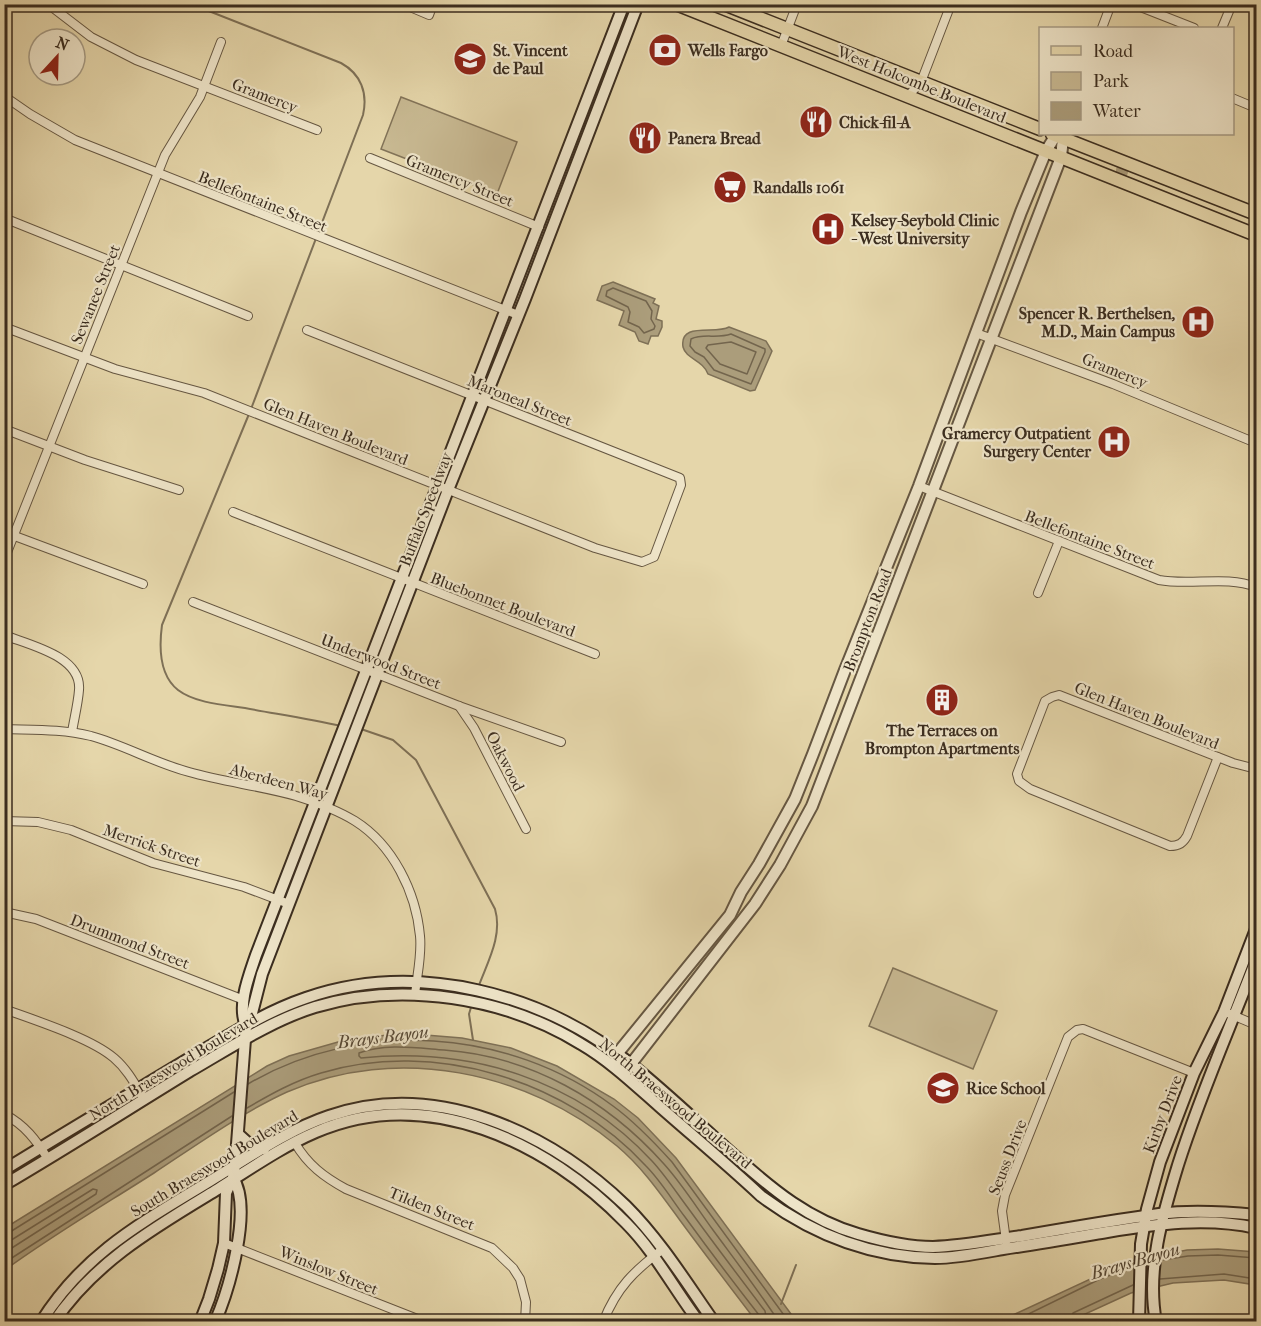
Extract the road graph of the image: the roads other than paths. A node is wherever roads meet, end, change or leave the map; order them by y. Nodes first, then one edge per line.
1 (48, 4) edge
2 (403, 4) edge
3 (433, 4) edge
4 (624, 4) edge
5 (638, 4) edge
6 (676, 4) edge
7 (724, 4) edge
8 (797, 4) edge
9 (951, 4) edge
10 (1111, 4) edge
11 (1133, 4) edge
12 (1232, 4) edge
13 (1101, 27) edge
14 (1191, 27) edge
15 (1222, 27) edge
16 (787, 29) junction
17 (221, 42) dead end
18 (781, 46) junction
19 (921, 82) junction
20 (204, 86) junction
21 (4, 96) edge
22 (908, 96) junction
23 (1234, 98) edge
24 (1257, 108) edge
25 (582, 111) junction
26 (592, 124) junction
27 (1039, 128) edge
28 (317, 130) dead end
29 (1058, 135) edge
30 (1046, 151) junction
31 (1061, 157) junction
32 (370, 158) dead end
33 (157, 173) junction
34 (1257, 214) edge
35 (4, 218) edge
36 (539, 227) junction
37 (1257, 235) edge
38 (1004, 257) junction
39 (1020, 264) junction
40 (121, 265) junction
41 (505, 310) junction
42 (518, 315) junction
43 (248, 316) dead end
44 (4, 327) edge
45 (307, 330) dead end
46 (975, 333) junction
47 (991, 338) junction
48 (85, 358) junction
49 (472, 396) junction
50 (484, 400) junction
51 (4, 429) edge
52 (1257, 443) edge
53 (50, 446) junction
54 (919, 486) junction
55 (443, 488) junction
56 (179, 490) dead end
57 (932, 492) junction
58 (233, 512) dead end
59 (667, 522) joint
60 (4, 532) edge
61 (14, 536) junction
62 (1059, 541) junction
63 (4, 560) edge
64 (407, 581) junction
65 (143, 584) dead end
66 (1257, 587) edge
67 (1038, 593) dead end
68 (193, 602) dead end
69 (4, 635) edge
70 (858, 637) junction
71 (874, 642) junction
72 (595, 654) dead end
73 (372, 672) junction
74 (459, 706) junction
75 (4, 729) edge
76 (72, 732) junction
77 (561, 742) dead end
78 (1218, 758) junction
79 (1257, 770) edge
80 (320, 805) junction
81 (4, 821) edge
82 (526, 829) dead end
83 (741, 892) junction
84 (278, 899) junction
85 (289, 904) junction
86 (755, 904) junction
87 (4, 912) edge
88 (1257, 929) edge
89 (1257, 960) edge
90 (680, 978) junction
91 (416, 983) junction
92 (691, 986) junction
93 (256, 995) junction
94 (414, 995) junction
95 (484, 998) junction
96 (244, 1000) junction
97 (281, 1008) junction
98 (4, 1009) edge
99 (1229, 1014) junction
100 (1257, 1025) edge
101 (246, 1026) junction
102 (245, 1039) junction
103 (617, 1054) junction
104 (217, 1055) junction
105 (631, 1064) junction
106 (616, 1068) junction
107 (243, 1069) junction
108 (1194, 1073) junction
109 (138, 1089) junction
110 (144, 1099) junction
111 (4, 1114) edge
112 (1194, 1117) junction
113 (238, 1133) junction
114 (295, 1143) junction
115 (40, 1148) junction
116 (264, 1149) junction
117 (48, 1159) junction
118 (742, 1162) junction
119 (235, 1166) junction
120 (4, 1170) edge
121 (735, 1172) junction
122 (233, 1178) junction
123 (4, 1185) edge
124 (204, 1197) junction
125 (225, 1207) junction
126 (1257, 1215) edge
127 (1162, 1219) junction
128 (1144, 1221) junction
129 (1257, 1228) edge
130 (224, 1243) junction
131 (1006, 1244) junction
132 (238, 1248) junction
133 (909, 1251) junction
134 (658, 1252) junction
135 (693, 1319) edge
136 (1137, 1321) edge
137 (41, 1322) edge
138 (54, 1322) edge
139 (200, 1322) edge
140 (214, 1322) edge
141 (425, 1322) edge
142 (525, 1322) edge
143 (603, 1322) edge
144 (714, 1322) edge
145 (1156, 1322) edge
146 (1190, 1322) edge
147 (1251, 1322) edge

1 - 20 street
2 - 3 street
4 - 25 main road, Buffalo Speedway
5 - 26 main road, Buffalo Speedway
6 - 18 main road, West Holcombe Boulevard
7 - 16 main road, West Holcombe Boulevard
8 - 16 street
9 - 19 street
10 - 13 street
11 - 14 street
12 - 15 street
16 - 18 street
16 - 19 main road, West Holcombe Boulevard
17 - 20 street, Sewanee Street
18 - 22 main road, West Holcombe Boulevard
19 - 22 street
19 - 27 main road, West Holcombe Boulevard
20 - 28 street, Gramercy
20 - 33 street, Sewanee Street
21 - 33 street, Bellefontaine Street
22 - 30 main road, West Holcombe Boulevard
23 - 24 street
25 - 26 main road
25 - 36 main road, Buffalo Speedway
26 - 42 main road, Buffalo Speedway
29 - 30 main road, Brompton Road
29 - 31 main road, Brompton Road
29 - 34 main road
30 - 31 main road, West Holcombe Boulevard
30 - 38 main road, Brompton Road
31 - 37 main road, West Holcombe Boulevard
31 - 39 main road, Brompton Road
32 - 36 street, Gramercy Street
33 - 40 street, Sewanee Street
33 - 41 street, Bellefontaine Street
35 - 40 street
36 - 41 main road, Buffalo Speedway
38 - 39 main road
38 - 46 main road, Brompton Road
39 - 47 main road, Brompton Road
40 - 43 street
40 - 48 street, Sewanee Street
41 - 42 street, Bellefontaine Street
41 - 49 main road, Buffalo Speedway
42 - 50 main road, Buffalo Speedway
44 - 48 street, Glen Haven Boulevard
45 - 49 street, Maroneal Street
46 - 47 street, Gramercy
46 - 54 main road, Brompton Road
47 - 52 street, Gramercy
47 - 57 main road, Brompton Road
48 - 53 street, Sewanee Street
48 - 55 street, Glen Haven Boulevard
49 - 50 street, Maroneal Street
49 - 55 main road, Buffalo Speedway
50 - 55 main road, Buffalo Speedway
50 - 59 street, Maroneal Street
51 - 53 street
53 - 56 street
53 - 61 street, Sewanee Street
54 - 57 street, Bellefontaine Street
54 - 70 main road, Brompton Road
55 - 59 street, Glen Haven Boulevard
55 - 64 main road, Buffalo Speedway
57 - 62 street, Bellefontaine Street
57 - 71 main road, Brompton Road
58 - 64 street, Bluebonnet Boulevard
60 - 61 street
61 - 63 street, Sewanee Street
61 - 65 street
62 - 66 street, Bellefontaine Street
62 - 67 street
64 - 72 street, Bluebonnet Boulevard
64 - 73 main road, Buffalo Speedway
68 - 73 street, Underwood Street
69 - 76 street
70 - 71 main road
70 - 83 main road, Brompton Road
71 - 86 main road, Brompton Road
73 - 74 street, Underwood Street
73 - 80 main road, Buffalo Speedway
73 - 80 main road, Buffalo Speedway
74 - 77 street, Underwood Street
74 - 82 street, Oakwood
75 - 76 street, Aberdeen Way
76 - 80 street, Aberdeen Way
78 - 78 street, Glen Haven Boulevard
78 - 79 street, Glen Haven Boulevard
80 - 84 main road, Buffalo Speedway
80 - 85 main road, Buffalo Speedway
80 - 91 street, Aberdeen Way
81 - 84 street, Merrick Street
83 - 86 main road
83 - 90 main road, Brompton Road
84 - 85 street, Merrick Street
84 - 96 main road, Buffalo Speedway
85 - 93 main road, Buffalo Speedway
86 - 92 main road, Brompton Road
87 - 96 street, Drummond Street
88 - 99 main road, Kirby Drive
89 - 99 main road, Kirby Drive
90 - 92 main road
90 - 103 main road, Brompton Road
91 - 94 street, Aberdeen Way
91 - 95 main road, North Braeswood Boulevard
91 - 97 main road, North Braeswood Boulevard
92 - 105 main road, Brompton Road
93 - 97 main road
93 - 101 main road, Buffalo Speedway
94 - 95 main road, North Braeswood Boulevard
94 - 102 main road, North Braeswood Boulevard
95 - 103 main road, North Braeswood Boulevard
95 - 106 main road, North Braeswood Boulevard
96 - 101 main road, Buffalo Speedway
97 - 101 main road, North Braeswood Boulevard
98 - 109 street
99 - 100 street
99 - 108 main road, Kirby Drive
99 - 112 main road, Kirby Drive
101 - 102 main road, Buffalo Speedway
101 - 109 main road, North Braeswood Boulevard
102 - 104 main road, North Braeswood Boulevard
102 - 107 main road, Buffalo Speedway
103 - 105 main road, North Braeswood Boulevard
103 - 106 main road
104 - 107 main road
104 - 110 main road, North Braeswood Boulevard
105 - 106 main road
105 - 118 main road, North Braeswood Boulevard
106 - 121 main road, North Braeswood Boulevard
107 - 113 main road, Buffalo Speedway
108 - 112 main road
108 - 128 main road, Kirby Drive
108 - 131 street, Seuss Drive
109 - 110 street
109 - 115 main road, North Braeswood Boulevard
110 - 117 main road, North Braeswood Boulevard
111 - 115 street
112 - 127 main road, Kirby Drive
113 - 116 main road
113 - 119 main road, Buffalo Speedway
114 - 122 main road, South Braeswood Boulevard
114 - 134 main road, South Braeswood Boulevard
114 - 142 street, Tilden Street
115 - 117 street
115 - 120 main road, North Braeswood Boulevard
116 - 119 main road, South Braeswood Boulevard
116 - 134 main road, South Braeswood Boulevard
117 - 123 main road, North Braeswood Boulevard
118 - 121 main road
118 - 133 main road, North Braeswood Boulevard
119 - 122 main road, Buffalo Speedway
119 - 137 main road, South Braeswood Boulevard
121 - 133 main road, North Braeswood Boulevard
122 - 124 main road, South Braeswood Boulevard
122 - 125 main road, Buffalo Speedway
122 - 132 main road, Buffalo Speedway
124 - 125 main road
124 - 138 main road, South Braeswood Boulevard
125 - 130 main road, Buffalo Speedway
126 - 127 main road, North Braeswood Boulevard
127 - 128 main road, North Braeswood Boulevard
127 - 129 main road, North Braeswood Boulevard
127 - 145 main road, Kirby Drive
128 - 131 main road, North Braeswood Boulevard
128 - 136 main road, Kirby Drive
130 - 132 street, Winslow Street
130 - 139 main road, Buffalo Speedway
131 - 133 main road, North Braeswood Boulevard
132 - 140 main road, Buffalo Speedway
132 - 141 street, Winslow Street
134 - 135 main road, South Braeswood Boulevard
134 - 143 street
134 - 144 main road, South Braeswood Boulevard
146 - 147 main road

